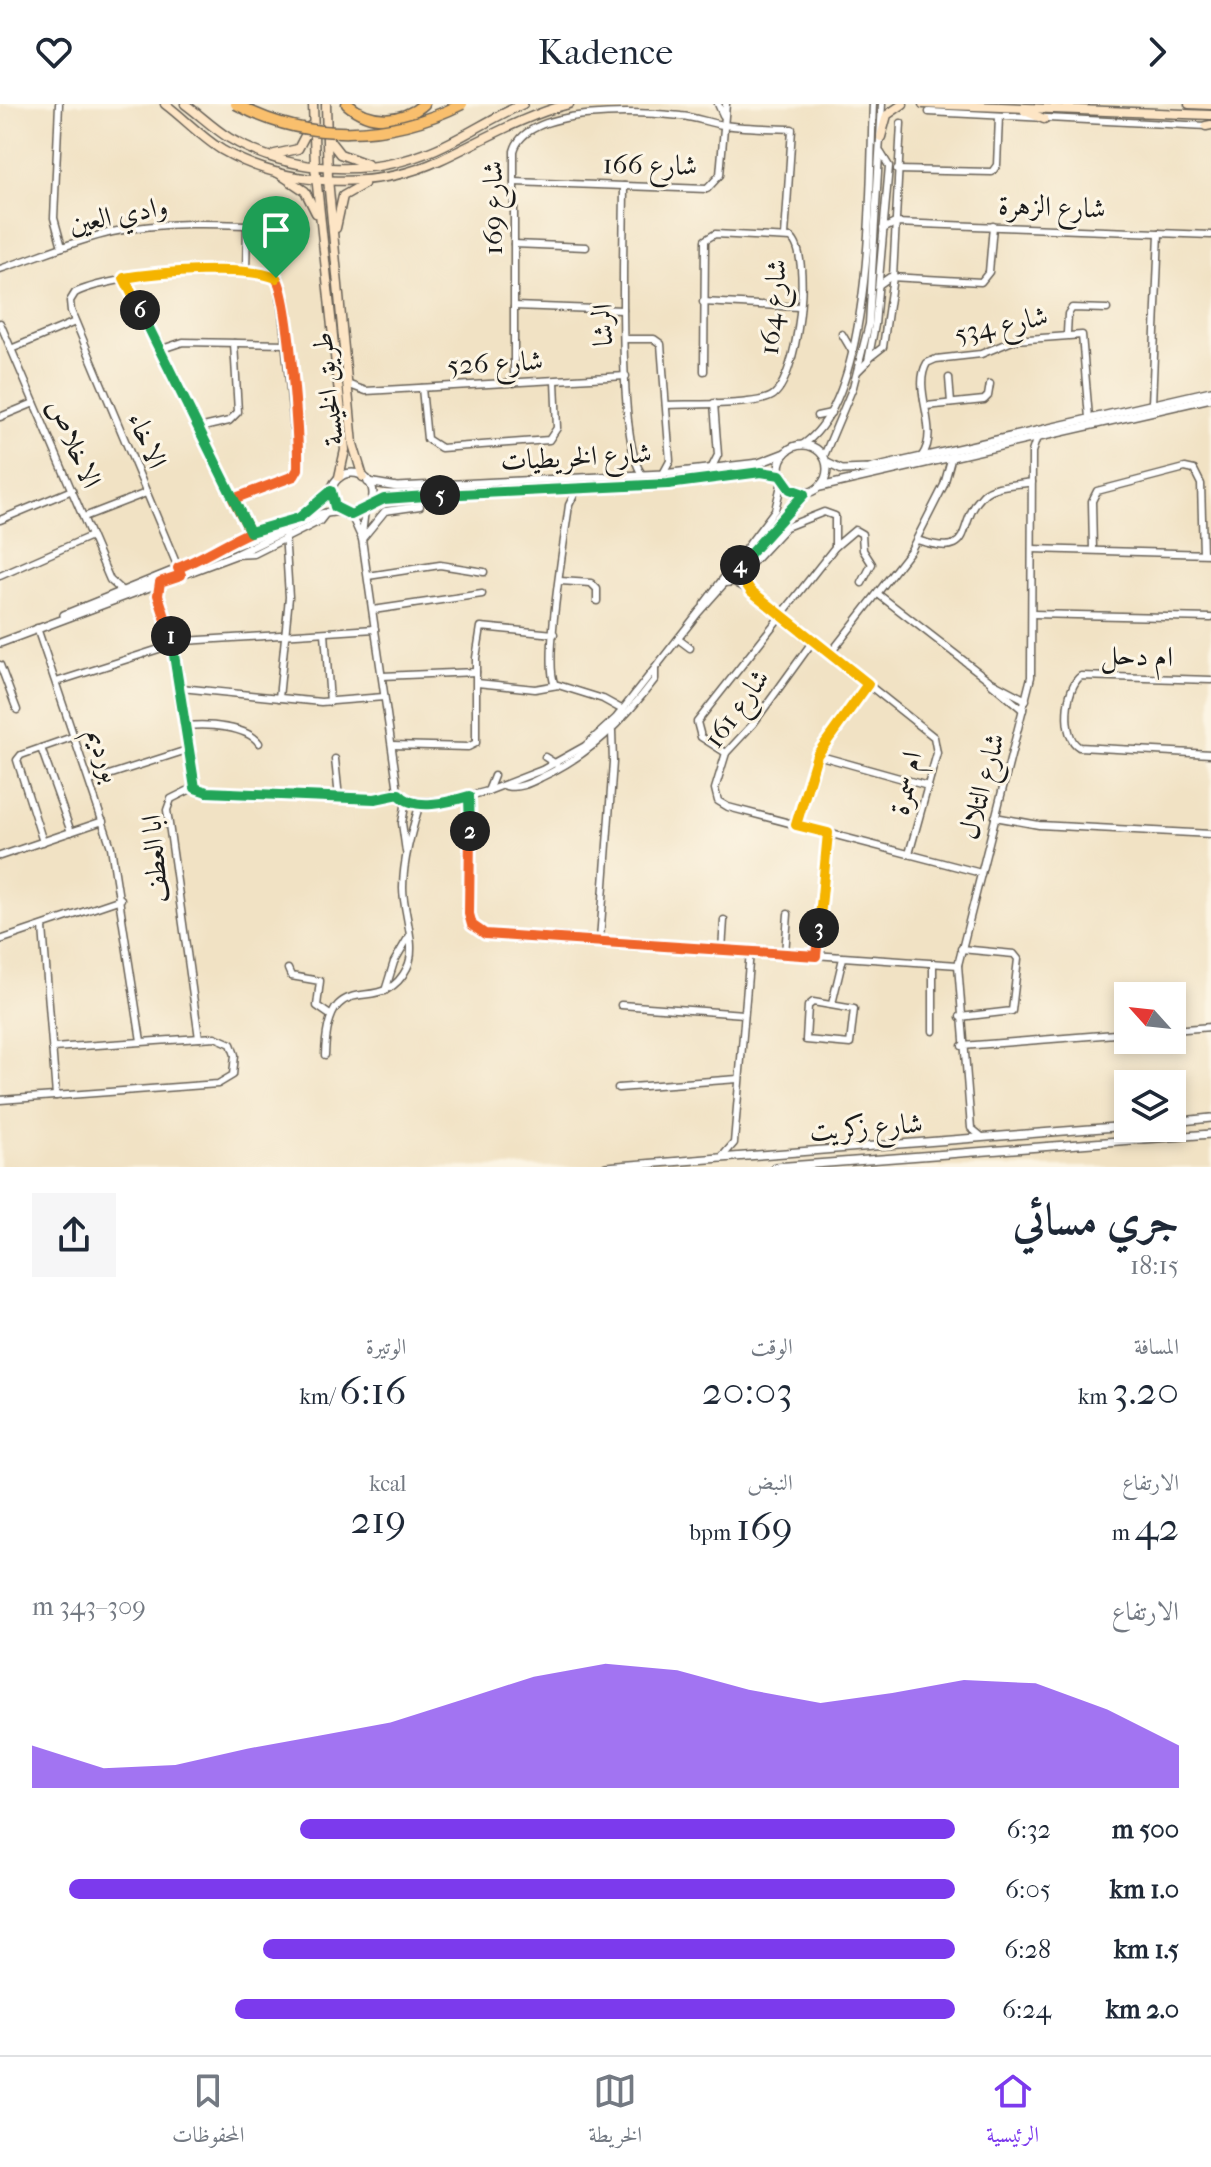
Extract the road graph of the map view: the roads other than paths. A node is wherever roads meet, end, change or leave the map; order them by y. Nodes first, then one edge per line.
1 (59, 104) edge
2 (165, 104) edge
3 (185, 104) edge
4 (236, 104) edge
5 (326, 104) edge
6 (347, 104) edge
7 (424, 104) edge
8 (462, 104) edge
9 (523, 104) edge
10 (569, 104) edge
11 (718, 104) edge
12 (726, 104) edge
13 (873, 104) edge
14 (882, 104) edge
15 (903, 104) edge
16 (923, 104) edge
17 (1189, 104) edge
18 (1211, 105) edge
19 (1021, 108) junction
20 (314, 109) edge
21 (929, 112) dead end
22 (723, 115) junction
23 (1211, 115) edge
24 (999, 117) junction
25 (1044, 119) junction
26 (901, 123) dead end
27 (722, 125) junction
28 (1209, 126) edge
29 (327, 136) junction
30 (881, 137) junction
31 (263, 153) junction
32 (880, 153) junction
33 (889, 164) junction
34 (315, 166) junction
35 (375, 167) junction
36 (328, 168) junction
37 (270, 169) junction
38 (898, 170) junction
39 (888, 176) junction
40 (316, 178) junction
41 (328, 179) junction
42 (373, 180) junction
43 (514, 182) junction
44 (624, 186) junction
45 (884, 215) junction
46 (894, 223) junction
47 (247, 225) junction
48 (993, 226) junction
49 (303, 227) dead end
50 (322, 229) junction
51 (883, 229) junction
52 (334, 233) junction
53 (1159, 233) junction
54 (1211, 235) edge
55 (785, 236) junction
56 (514, 244) junction
57 (62, 247) junction
58 (586, 247) dead end
59 (0, 269) edge
60 (881, 269) junction
61 (246, 273) junction
62 (892, 277) junction
63 (124, 278) junction
64 (880, 284) junction
65 (703, 302) junction
66 (514, 306) junction
67 (799, 307) junction
68 (1107, 309) dead end
69 (623, 310) junction
70 (75, 322) junction
71 (0, 323) edge
72 (1067, 333) junction
73 (842, 334) dead end
74 (624, 339) junction
75 (234, 343) junction
76 (288, 344) junction
77 (11, 349) junction
78 (159, 350) junction
79 (853, 352) junction
80 (869, 358) junction
81 (704, 371) dead end
82 (858, 371) junction
83 (626, 376) junction
84 (949, 378) dead end
85 (555, 381) junction
86 (514, 383) junction
87 (347, 384) junction
88 (990, 384) dead end
89 (422, 388) junction
90 (366, 391) junction
91 (1211, 391) edge
92 (1211, 398) edge
93 (34, 403) junction
94 (349, 403) junction
95 (714, 403) junction
96 (951, 403) junction
97 (1152, 404) junction
98 (666, 405) junction
99 (926, 406) junction
100 (831, 413) junction
101 (817, 416) dead end
102 (0, 417) edge
103 (1089, 418) junction
104 (199, 428) junction
105 (1037, 437) junction
106 (1022, 440) junction
107 (929, 444) junction
108 (802, 445) junction
109 (1032, 452) junction
110 (785, 453) junction
111 (718, 455) junction
112 (922, 456) junction
113 (936, 456) junction
114 (952, 456) junction
115 (826, 460) junction
116 (670, 461) junction
117 (633, 462) junction
118 (728, 467) junction
119 (711, 469) junction
120 (679, 473) junction
121 (663, 474) junction
122 (946, 474) junction
123 (643, 475) junction
124 (626, 476) junction
125 (339, 477) junction
126 (781, 478) junction
127 (366, 479) junction
128 (529, 481) junction
129 (1032, 482) junction
130 (489, 483) junction
131 (468, 484) junction
132 (820, 487) junction
133 (577, 489) junction
134 (72, 490) junction
135 (559, 490) junction
136 (331, 491) junction
137 (530, 491) junction
138 (146, 493) junction
139 (489, 493) junction
140 (469, 494) junction
141 (804, 494) junction
142 (410, 496) junction
143 (233, 499) junction
144 (569, 505) junction
145 (415, 506) joint
146 (367, 508) junction
147 (340, 511) junction
148 (351, 515) junction
149 (84, 517) junction
150 (0, 520) edge
151 (773, 527) junction
152 (286, 531) junction
153 (250, 532) junction
154 (779, 533) junction
155 (91, 536) junction
156 (362, 539) junction
157 (917, 540) junction
158 (835, 547) junction
159 (1032, 549) junction
160 (1093, 550) junction
161 (1203, 553) junction
162 (1211, 554) edge
163 (751, 558) junction
164 (202, 559) junction
165 (741, 570) junction
166 (179, 572) junction
167 (484, 572) dead end
168 (0, 576) edge
169 (368, 576) junction
170 (110, 580) junction
171 (560, 581) junction
172 (160, 582) junction
173 (148, 583) junction
174 (725, 583) junction
175 (862, 583) dead end
176 (121, 590) junction
177 (751, 591) junction
178 (482, 594) dead end
179 (878, 594) junction
180 (109, 595) junction
181 (158, 595) junction
182 (597, 601) dead end
183 (373, 610) junction
184 (698, 613) junction
185 (1032, 614) junction
186 (781, 615) junction
187 (1211, 618) edge
188 (37, 628) junction
189 (375, 629) junction
190 (325, 633) junction
191 (554, 634) junction
192 (287, 635) junction
193 (678, 639) junction
194 (1, 641) edge
195 (813, 641) junction
196 (173, 643) junction
197 (690, 648) dead end
198 (830, 654) junction
199 (649, 663) dead end
200 (0, 665) edge
201 (654, 671) junction
202 (476, 672) junction
203 (382, 676) junction
204 (1211, 680) edge
205 (990, 681) junction
206 (56, 682) junction
207 (477, 683) junction
208 (868, 684) junction
209 (555, 685) junction
210 (181, 688) junction
211 (384, 697) junction
212 (279, 698) junction
213 (1026, 700) junction
214 (330, 702) junction
215 (17, 710) dead end
216 (623, 710) junction
217 (1023, 710) junction
218 (187, 726) junction
219 (612, 731) junction
220 (75, 736) junction
221 (601, 737) junction
222 (259, 743) dead end
223 (612, 743) junction
224 (392, 745) junction
225 (41, 748) junction
226 (190, 749) junction
227 (726, 753) junction
228 (1211, 754) edge
229 (817, 755) junction
230 (545, 757) dead end
231 (335, 759) dead end
232 (556, 764) junction
233 (494, 776) dead end
234 (90, 781) junction
235 (505, 785) junction
236 (193, 786) junction
237 (928, 786) junction
238 (451, 790) dead end
239 (488, 791) junction
240 (399, 794) junction
241 (428, 794) dead end
242 (469, 796) junction
243 (339, 798) junction
244 (454, 800) junction
245 (406, 801) junction
246 (420, 803) junction
247 (429, 803) junction
248 (995, 817) junction
249 (103, 821) junction
250 (796, 825) junction
251 (71, 832) junction
252 (828, 833) junction
253 (1211, 834) edge
254 (43, 842) junction
255 (2, 853) edge
256 (909, 854) junction
257 (407, 856) junction
258 (981, 873) junction
259 (121, 899) junction
260 (788, 914) dead end
261 (724, 920) dead end
262 (43, 927) junction
263 (408, 938) junction
264 (0, 940) edge
265 (600, 940) junction
266 (961, 949) junction
267 (722, 950) junction
268 (750, 951) junction
269 (785, 954) junction
270 (816, 956) junction
271 (843, 958) junction
272 (933, 963) junction
273 (958, 965) junction
274 (288, 969) dead end
275 (385, 991) junction
276 (832, 1004) junction
277 (621, 1005) dead end
278 (744, 1014) junction
279 (330, 1015) junction
280 (960, 1017) junction
281 (1211, 1027) edge
282 (1186, 1029) edge
283 (933, 1031) dead end
284 (1114, 1034) edge
285 (199, 1038) junction
286 (141, 1041) junction
287 (962, 1046) junction
288 (53, 1048) junction
289 (325, 1055) dead end
290 (738, 1079) junction
291 (618, 1088) dead end
292 (56, 1096) junction
293 (0, 1100) edge
294 (1211, 1118) edge
295 (1186, 1121) edge
296 (1114, 1127) edge
297 (971, 1128) junction
298 (1211, 1134) edge
299 (984, 1139) junction
300 (961, 1141) junction
301 (734, 1143) junction
302 (751, 1156) junction
303 (721, 1158) junction
304 (846, 1162) junction
305 (864, 1163) edge
306 (606, 1167) edge
307 (775, 1167) edge
308 (855, 1167) edge

1 - 57 street
2 - 37 main road
3 - 31 main road
4 - 8 highway, bridge
5 - 29 main road, طريق الخيسة
6 - 7 highway
9 - 35 main road
10 - 42 main road
11 - 22 street, شارع 166
12 - 22 street, شارع 166
13 - 79 street
14 - 30 street
15 - 30 main road
16 - 19 main road
17 - 18 main road
19 - 23 main road
19 - 25 main road
20 - 31 main road
20 - 34 main road, طريق الخيسة
21 - 24 street
22 - 27 street, شارع 166
24 - 25 street
24 - 38 street
25 - 28 street
26 - 38 street
27 - 43 street, شارع 169
27 - 44 street, شارع 166
27 - 55 street
29 - 35 main road
29 - 36 main road, طريق الخيسة
30 - 32 street
31 - 34 main road
32 - 33 street
32 - 82 street
33 - 38 street
33 - 39 street
34 - 36 main road
34 - 40 main road, طريق الخيسة
35 - 36 main road
36 - 41 main road, طريق الخيسة
37 - 40 main road
37 - 50 main road
38 - 39 street
38 - 46 street
39 - 45 street
40 - 41 main road
40 - 50 main road, طريق الخيسة
41 - 42 main road
41 - 52 main road, طريق الخيسة
42 - 52 main road
43 - 44 street, شارع 166
43 - 56 street, شارع 169
44 - 69 street, الرشا
45 - 46 street
45 - 51 street
46 - 48 street, شارع الزهرة
46 - 51 street
46 - 62 street
47 - 49 street, وادي العين
47 - 57 street, وادي العين
47 - 61 street
48 - 53 street, شارع الزهرة
48 - 62 street
50 - 125 main road, طريق الخيسة
51 - 60 street
52 - 87 main road, طريق الخيسة
53 - 54 street, شارع الزهرة
53 - 97 street
55 - 65 street, شارع 164
55 - 67 street, شارع 164
56 - 58 street
56 - 66 street, شارع 169
57 - 59 street, وادي العين
60 - 62 street
60 - 64 street
61 - 63 street
61 - 76 street
62 - 64 street
62 - 80 street
63 - 70 street
63 - 78 street
64 - 80 street
65 - 67 street
65 - 81 street, شارع 164
66 - 69 street
66 - 86 street, شارع 169
67 - 95 street, شارع 164
68 - 72 street
69 - 74 street, الرشا
70 - 77 street
70 - 138 street, الاخاء
71 - 77 street, الاخلاص
72 - 99 street, شارع 534
72 - 103 street, شارع 534
73 - 79 street
74 - 83 street, الرشا
74 - 98 street
75 - 76 street
75 - 78 street
75 - 104 street
76 - 143 street
77 - 93 street, الاخلاص
78 - 104 street
79 - 100 street
80 - 82 street
82 - 115 street
83 - 85 street, شارع 526
83 - 117 street, الرشا
84 - 96 street
85 - 86 street, شارع 526
85 - 89 street
86 - 89 street, شارع 526
87 - 90 street, شارع 526
87 - 94 main road, طريق الخيسة
88 - 96 street
89 - 90 street, شارع 526
90 - 94 street
91 - 97 street
92 - 105 street
93 - 102 street
93 - 134 street, الاخلاص
94 - 127 main road, طريق الخيسة
95 - 98 street, شارع 164
95 - 111 street
96 - 99 street
97 - 103 street
98 - 116 street
99 - 107 street, شارع 534
100 - 101 street
100 - 108 street
103 - 113 street
104 - 143 street
105 - 106 street
105 - 109 street, شارع التلال
106 - 109 street
106 - 114 street
107 - 112 street
107 - 113 street
108 - 110 street
108 - 115 street
109 - 129 street, شارع التلال
110 - 118 street, شارع الخريطيات
110 - 126 street
111 - 118 street
111 - 119 street
112 - 113 street
112 - 115 street
113 - 114 street
113 - 122 street
113 - 132 street
114 - 122 street
115 - 132 street
116 - 120 street
116 - 121 street
117 - 123 street
117 - 124 street
118 - 119 street, شارع الخريطيات
119 - 120 street, شارع الخريطيات
120 - 121 street, شارع الخريطيات
121 - 123 street, شارع الخريطيات
122 - 157 street
123 - 124 street, شارع الخريطيات
124 - 128 street, شارع الخريطيات
125 - 127 street
125 - 136 street
126 - 133 street, شارع الخريطيات
126 - 141 street
126 - 184 street
127 - 131 street, شارع الخريطيات
127 - 146 street
128 - 130 street, شارع الخريطيات
128 - 137 street
129 - 157 street
129 - 159 street, شارع التلال
130 - 131 street, شارع الخريطيات
130 - 139 street
131 - 140 street
132 - 141 street
133 - 135 street, شارع الخريطيات
133 - 144 street
134 - 149 street, الاخلاص
134 - 150 street
135 - 137 street, شارع الخريطيات
135 - 144 street
136 - 147 street
136 - 152 street
137 - 139 street, شارع الخريطيات
138 - 149 street
138 - 166 street, الاخاء
139 - 140 street, شارع الخريطيات
140 - 142 street, شارع الخريطيات
141 - 151 street
142 - 145 street
142 - 146 street, شارع الخريطيات
143 - 153 street
144 - 171 street
145 - 156 street
146 - 148 street
146 - 156 street
147 - 148 street
147 - 152 street
148 - 156 street
149 - 155 street, الاخلاص
151 - 154 street
151 - 163 street
152 - 153 street
152 - 164 street
152 - 166 street
152 - 192 street
153 - 164 street
154 - 158 street
154 - 163 street
155 - 168 street
155 - 170 street, الاخلاص
156 - 169 street
157 - 179 street
158 - 175 street
158 - 186 street
159 - 160 street
159 - 185 street, شارع التلال
160 - 161 street
160 - 161 street
161 - 162 street
163 - 165 street
164 - 166 street
165 - 174 street
165 - 177 street, ام سمرة
166 - 172 street
166 - 173 street
167 - 169 street
169 - 183 street
170 - 176 street, الاخلاص
170 - 180 street, الاخلاص
171 - 182 street
171 - 191 street
172 - 173 street
172 - 181 street
173 - 176 street
173 - 181 street
173 - 188 street
174 - 177 street, ام سمرة
174 - 184 street
176 - 180 street
177 - 186 street, ام سمرة
178 - 183 street
179 - 198 street
179 - 205 street
180 - 188 street
181 - 196 street, ابا العطف
183 - 189 street
184 - 193 street
185 - 187 street
185 - 213 street, شارع التلال
186 - 195 street, ام سمرة
186 - 227 street
188 - 194 street
188 - 206 street, بورديم
189 - 190 street
189 - 203 street
190 - 192 street
190 - 214 street
191 - 202 street
191 - 209 street
192 - 196 street
192 - 212 street
193 - 197 street
193 - 201 street
195 - 198 street, ام سمرة
195 - 227 street, شارع 161
196 - 206 street
196 - 210 street, ابا العطف
198 - 208 street, ام سمرة
199 - 201 street
200 - 215 street
201 - 216 street
201 - 219 street
202 - 203 street
202 - 207 street
203 - 211 street
204 - 228 street, ام دحل
205 - 213 street
205 - 217 street
206 - 220 street, بورديم
207 - 209 street
207 - 224 street
208 - 229 street
208 - 237 street, ام سمرة
209 - 216 street
210 - 212 street
210 - 218 street, ابا العطف
211 - 214 street
211 - 224 street
212 - 214 street
213 - 217 street, شارع التلال
216 - 221 street
217 - 248 street, شارع التلال
218 - 222 street
218 - 226 street, ابا العطف
219 - 221 street
219 - 223 street
220 - 225 street
220 - 234 street, بورديم
221 - 223 street
221 - 232 street
221 - 235 street
223 - 265 street
224 - 240 street
225 - 251 street
225 - 254 street
226 - 234 street
226 - 236 street, ابا العطف
227 - 250 street, شارع 161
229 - 237 street
229 - 250 street
230 - 232 street
231 - 243 street
232 - 235 street
233 - 239 street
234 - 249 street, بورديم
235 - 239 street
236 - 243 street
236 - 285 street, ابا العطف
237 - 256 street, ام سمرة
238 - 244 street
239 - 242 street
240 - 243 street
240 - 245 street
241 - 247 street
242 - 244 street
242 - 265 street
244 - 247 street
245 - 246 street
245 - 257 street
246 - 247 street
246 - 257 street
248 - 253 street
248 - 258 street, شارع التلال
249 - 251 street
249 - 259 street, بورديم
250 - 252 street, شارع 161
251 - 254 street
252 - 256 street, شارع 161
252 - 270 street
254 - 255 street
256 - 258 street, ام سمرة
257 - 263 street
258 - 266 street, شارع التلال
259 - 262 street
259 - 286 street, بورديم
260 - 269 street
261 - 267 street
262 - 264 street
262 - 288 street
263 - 275 street
263 - 275 street
265 - 267 street
266 - 273 street, شارع التلال
266 - 280 street
267 - 268 street
268 - 269 street
268 - 278 street
269 - 270 street
270 - 271 street
271 - 272 street
271 - 276 street
272 - 273 street
272 - 283 street
273 - 280 street, شارع التلال
274 - 279 street
275 - 279 street
276 - 276 street
277 - 278 street
278 - 290 street
279 - 289 street
280 - 287 street, شارع التلال
281 - 282 street
284 - 287 street
285 - 286 street
285 - 292 street
286 - 288 street
287 - 297 street, شارع التلال
288 - 292 street
290 - 291 street
290 - 301 street
292 - 293 street
294 - 295 street
296 - 299 street, شارع زكريت
297 - 299 street
297 - 300 street
298 - 305 street, شارع زكريت
299 - 300 street, شارع زكريت
300 - 302 street, شارع زكريت
301 - 302 street
301 - 303 street
302 - 303 street, شارع زكريت
303 - 306 street, شارع زكريت
304 - 305 street, شارع زكريت
304 - 307 street, شارع زكريت
304 - 308 street

